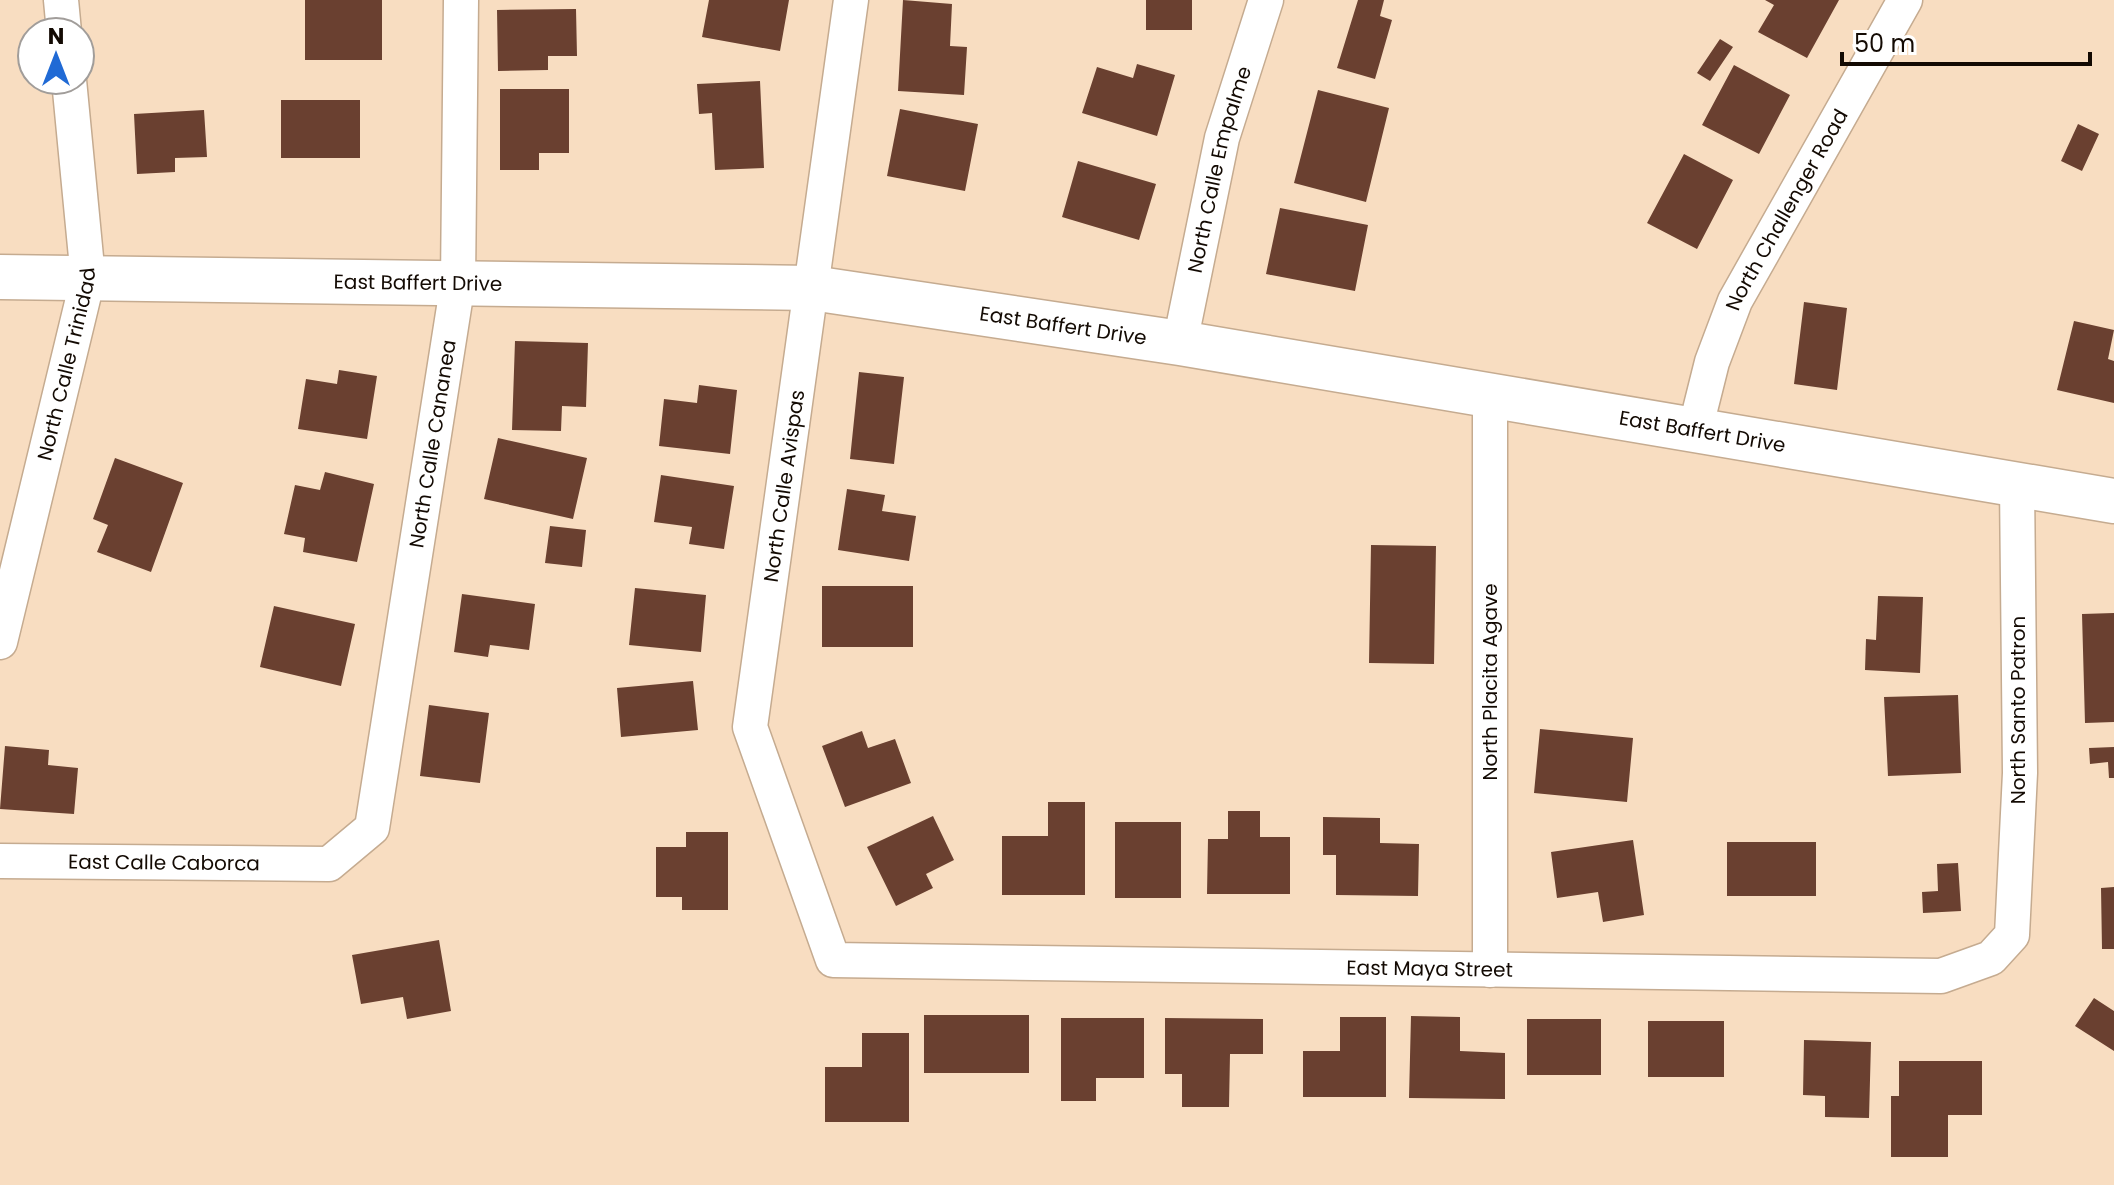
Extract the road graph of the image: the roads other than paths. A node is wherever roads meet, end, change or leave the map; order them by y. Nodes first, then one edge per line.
1 (461, 0) edge
2 (851, 0) edge
3 (1266, 0) edge
4 (1905, 0) edge
5 (71, 96) edge
6 (0, 277) edge
7 (88, 278) junction
8 (458, 282) junction
9 (812, 288) junction
10 (1180, 343) junction
11 (1490, 395) junction
12 (1695, 430) junction
13 (2017, 484) junction
14 (2114, 501) edge
15 (0, 642) edge
16 (0, 861) edge
17 (329, 864) joint
18 (2012, 935) joint
19 (833, 960) joint
20 (1490, 970) junction

1 - 8 street, North Calle Cananea
2 - 9 street, North Calle Avispas
3 - 10 street, North Calle Empalme
4 - 12 street, North Challenger Road
5 - 7 street, North Calle Trinidad
6 - 7 street, East Baffert Drive
7 - 8 street, East Baffert Drive
7 - 15 street, North Calle Trinidad
8 - 9 street, East Baffert Drive
8 - 17 street, North Calle Cananea
9 - 10 street, East Baffert Drive
9 - 19 street, North Calle Avispas
10 - 11 street, East Baffert Drive
11 - 12 street, East Baffert Drive
11 - 20 street, North Placita Agave
12 - 13 street, East Baffert Drive
13 - 14 street, East Baffert Drive
13 - 18 street, North Santo Patron
16 - 17 street, East Calle Caborca
18 - 20 street, East Maya Street
19 - 20 street, East Maya Street

